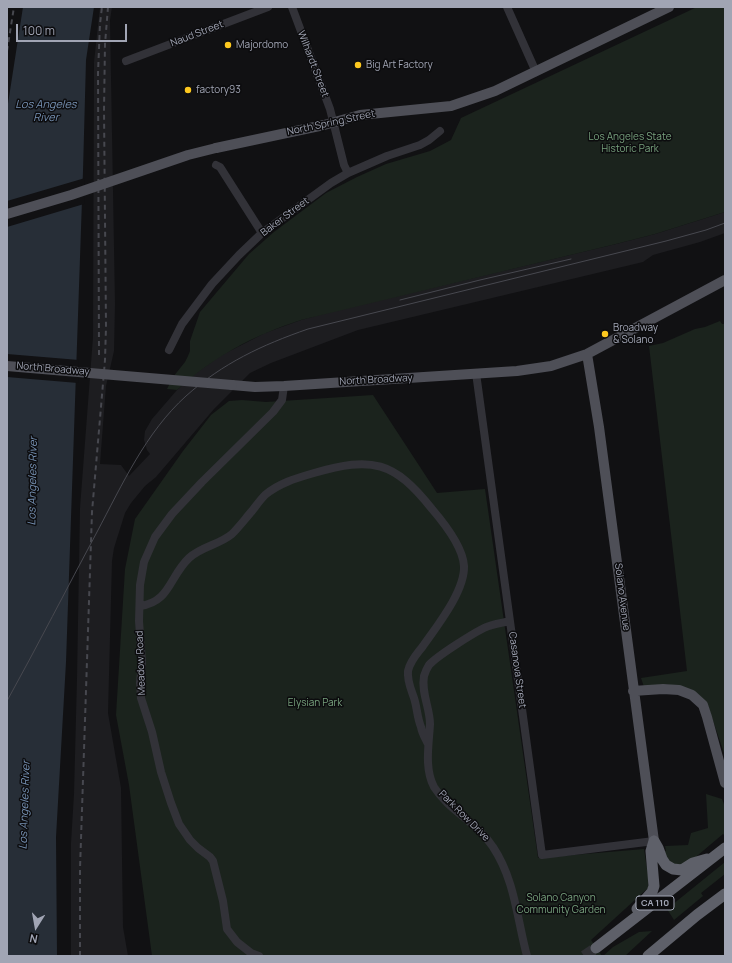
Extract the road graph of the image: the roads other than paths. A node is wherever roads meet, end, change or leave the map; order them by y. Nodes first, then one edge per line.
1 (268, 7) edge
2 (292, 7) edge
3 (507, 7) edge
4 (669, 7) edge
5 (126, 61) dead end
6 (536, 72) junction
7 (334, 122) junction
8 (440, 131) dead end
9 (216, 165) dead end
10 (348, 173) junction
11 (7, 214) edge
12 (262, 234) junction
13 (725, 280) edge
14 (169, 350) dead end
15 (587, 354) junction
16 (7, 366) edge
17 (476, 373) junction
18 (284, 386) junction
19 (140, 606) junction
20 (510, 621) junction
21 (634, 691) junction
22 (428, 744) junction
23 (725, 783) edge
24 (654, 841) junction
25 (725, 848) edge
26 (714, 857) junction
27 (725, 894) edge
28 (629, 923) junction
29 (596, 948) tunnel mouth
30 (259, 956) edge
31 (527, 956) edge
32 (648, 956) edge

1 - 5 street, Naud Street
2 - 7 street, Wilhardt Street
3 - 6 street
4 - 6 main road, North Spring Street
6 - 7 main road, North Spring Street
7 - 10 street, Wilhardt Street
7 - 11 main road, North Spring Street, bridge
8 - 10 street, Baker Street
9 - 12 street
10 - 12 street, Baker Street
12 - 14 street, Baker Street
13 - 15 main road, North Broadway
15 - 17 main road, North Broadway
15 - 21 main road, Solano Avenue
16 - 18 main road, North Broadway, bridge
17 - 18 main road, North Broadway
17 - 20 street, Casanova Street
18 - 19 street, Meadow Road
19 - 22 street
19 - 30 street, Meadow Road
20 - 22 street
20 - 24 street, Casanova Street
21 - 23 main road
21 - 24 main road, Solano Avenue
22 - 31 street, Park Row Drive
24 - 26 highway
24 - 28 highway
25 - 26 highway, CA 110
26 - 28 highway, CA 110
27 - 32 highway
28 - 29 highway, CA 110

